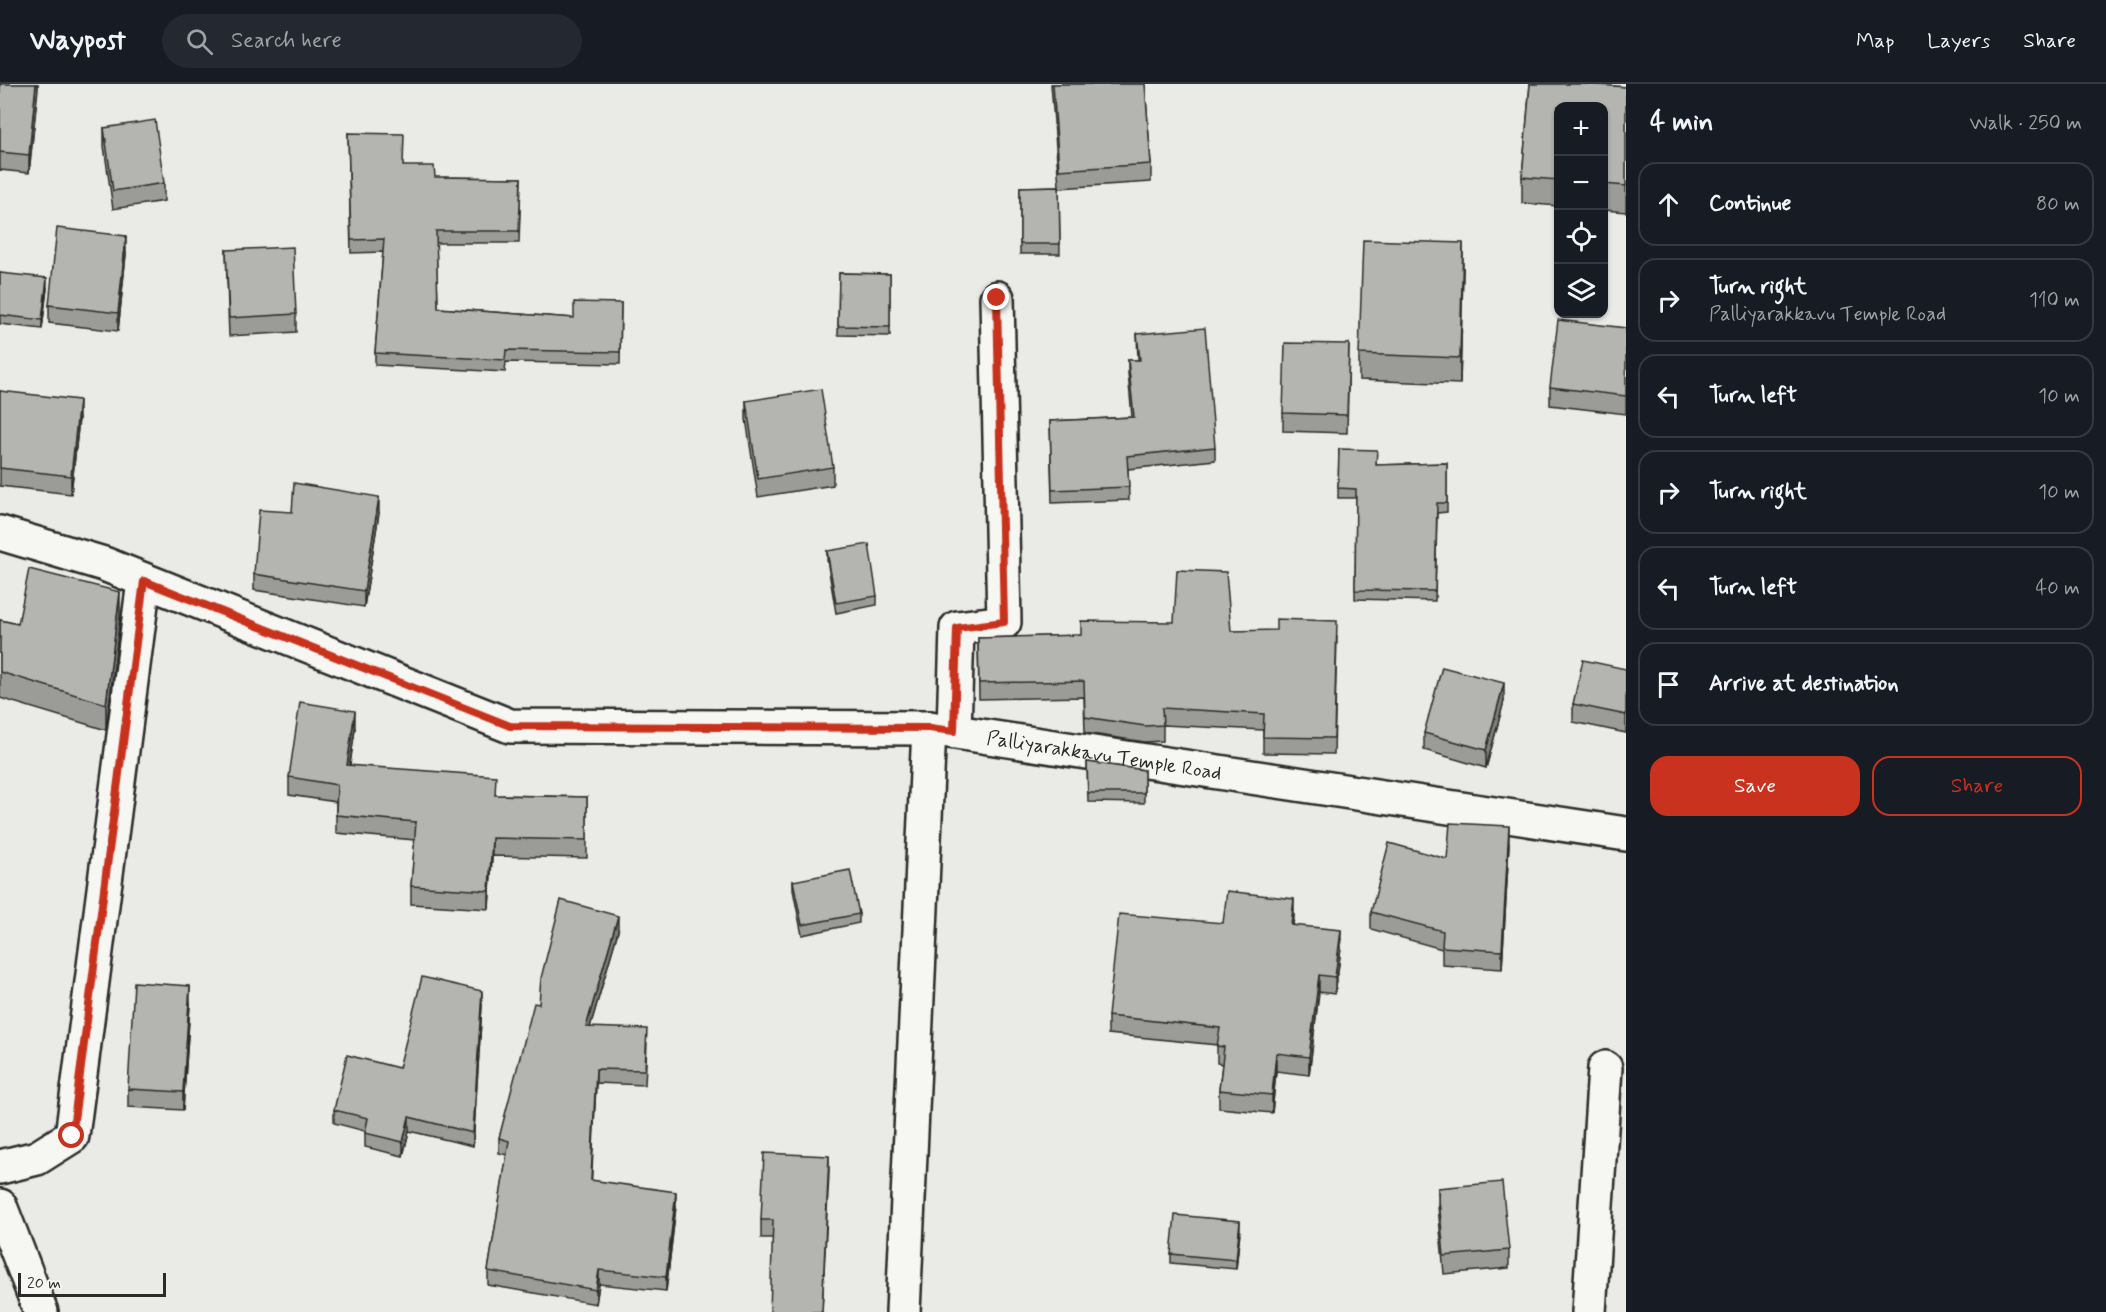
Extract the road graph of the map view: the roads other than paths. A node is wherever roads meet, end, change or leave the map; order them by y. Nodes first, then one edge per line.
1 (997, 298) dead end
2 (0, 533) edge
3 (144, 581) junction
4 (941, 730) junction
5 (1626, 834) edge
6 (1605, 1068) dead end
7 (0, 1167) edge
8 (0, 1206) edge
9 (41, 1312) edge
10 (903, 1312) edge
11 (1589, 1312) edge

1 - 4 street
2 - 3 street, Palliyarakkavu Temple Road
3 - 4 street, Palliyarakkavu Temple Road
3 - 7 street
4 - 5 street, Palliyarakkavu Temple Road
4 - 10 street
6 - 11 street
8 - 9 street

